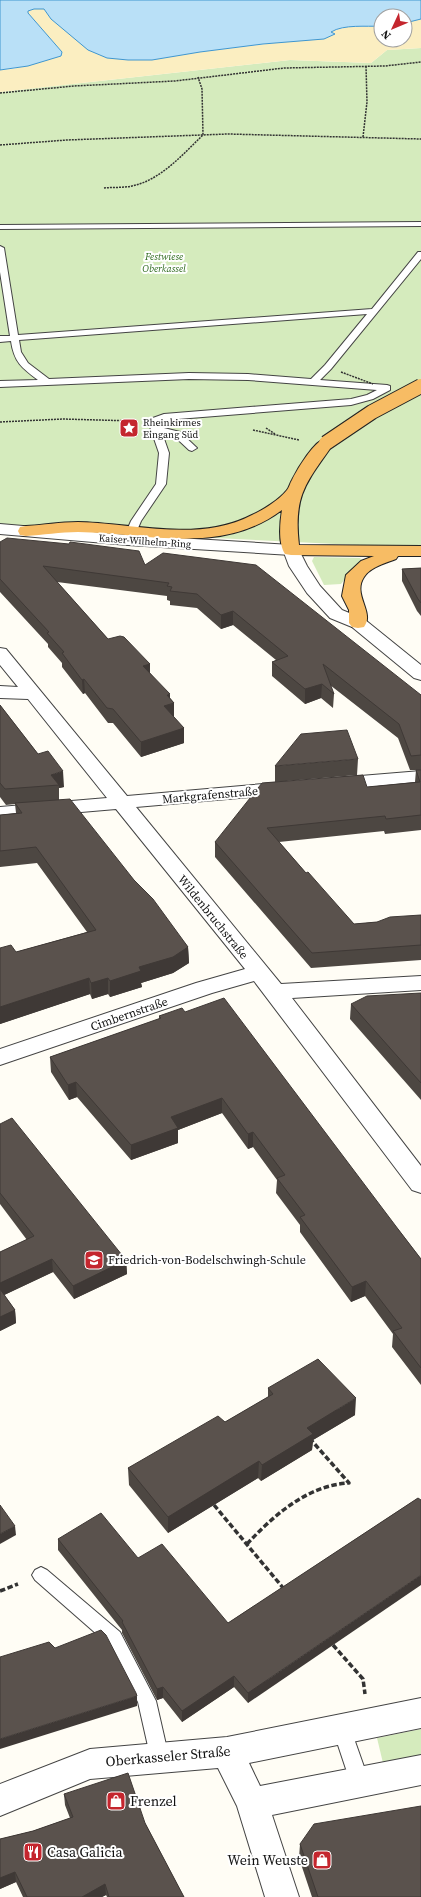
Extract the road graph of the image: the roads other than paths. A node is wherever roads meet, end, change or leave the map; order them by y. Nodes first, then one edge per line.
1 (421, 224) edge
2 (0, 227) edge
3 (0, 248) edge
4 (421, 254) edge
5 (374, 311) junction
6 (15, 338) junction
7 (0, 339) edge
8 (314, 381) junction
9 (47, 382) junction
10 (0, 384) edge
11 (421, 386) edge
12 (156, 429) junction
13 (192, 448) dead end
14 (292, 494) junction
15 (0, 529) edge
16 (130, 536) junction
17 (291, 550) junction
18 (421, 551) edge
19 (401, 552) junction
20 (358, 623) junction
21 (0, 653) edge
22 (421, 674) edge
23 (0, 692) edge
24 (33, 694) junction
25 (421, 777) edge
26 (121, 802) junction
27 (0, 813) edge
28 (258, 973) junction
29 (421, 983) edge
30 (275, 992) junction
31 (0, 1057) edge
32 (421, 1184) edge
33 (41, 1575) dead end
34 (421, 1713) edge
35 (357, 1727) junction
36 (227, 1752) junction
37 (159, 1758) junction
38 (421, 1770) edge
39 (359, 1781) junction
40 (0, 1800) edge
41 (252, 1803) junction
42 (282, 1897) edge

1 - 2 lane
3 - 6 lane
4 - 5 lane
5 - 6 lane
5 - 8 lane
6 - 7 lane
6 - 9 lane
8 - 9 lane
8 - 12 lane
9 - 10 lane
11 - 14 highway, bridge
12 - 13 lane
12 - 16 lane
14 - 16 highway
14 - 17 highway
15 - 16 street, Kaiser-Wilhelm-Ring
16 - 17 street, Kaiser-Wilhelm-Ring
17 - 19 highway
17 - 20 street
18 - 19 highway
19 - 20 highway
20 - 22 street
21 - 24 street, Wildenbruchstraße
23 - 24 street
24 - 26 street, Wildenbruchstraße
25 - 26 street, Markgrafenstraße
26 - 27 street, Markgrafenstraße
26 - 28 street, Wildenbruchstraße
28 - 30 street, Wildenbruchstraße
28 - 31 street, Cimbernstraße
29 - 30 street
30 - 32 street, Wildenbruchstraße
33 - 37 lane
34 - 35 street, Oberkasseler Straße
35 - 36 street, Oberkasseler Straße
35 - 39 lane
36 - 37 street, Oberkasseler Straße
36 - 41 street
37 - 40 street, Oberkasseler Straße
38 - 39 street
39 - 41 street
41 - 42 street

